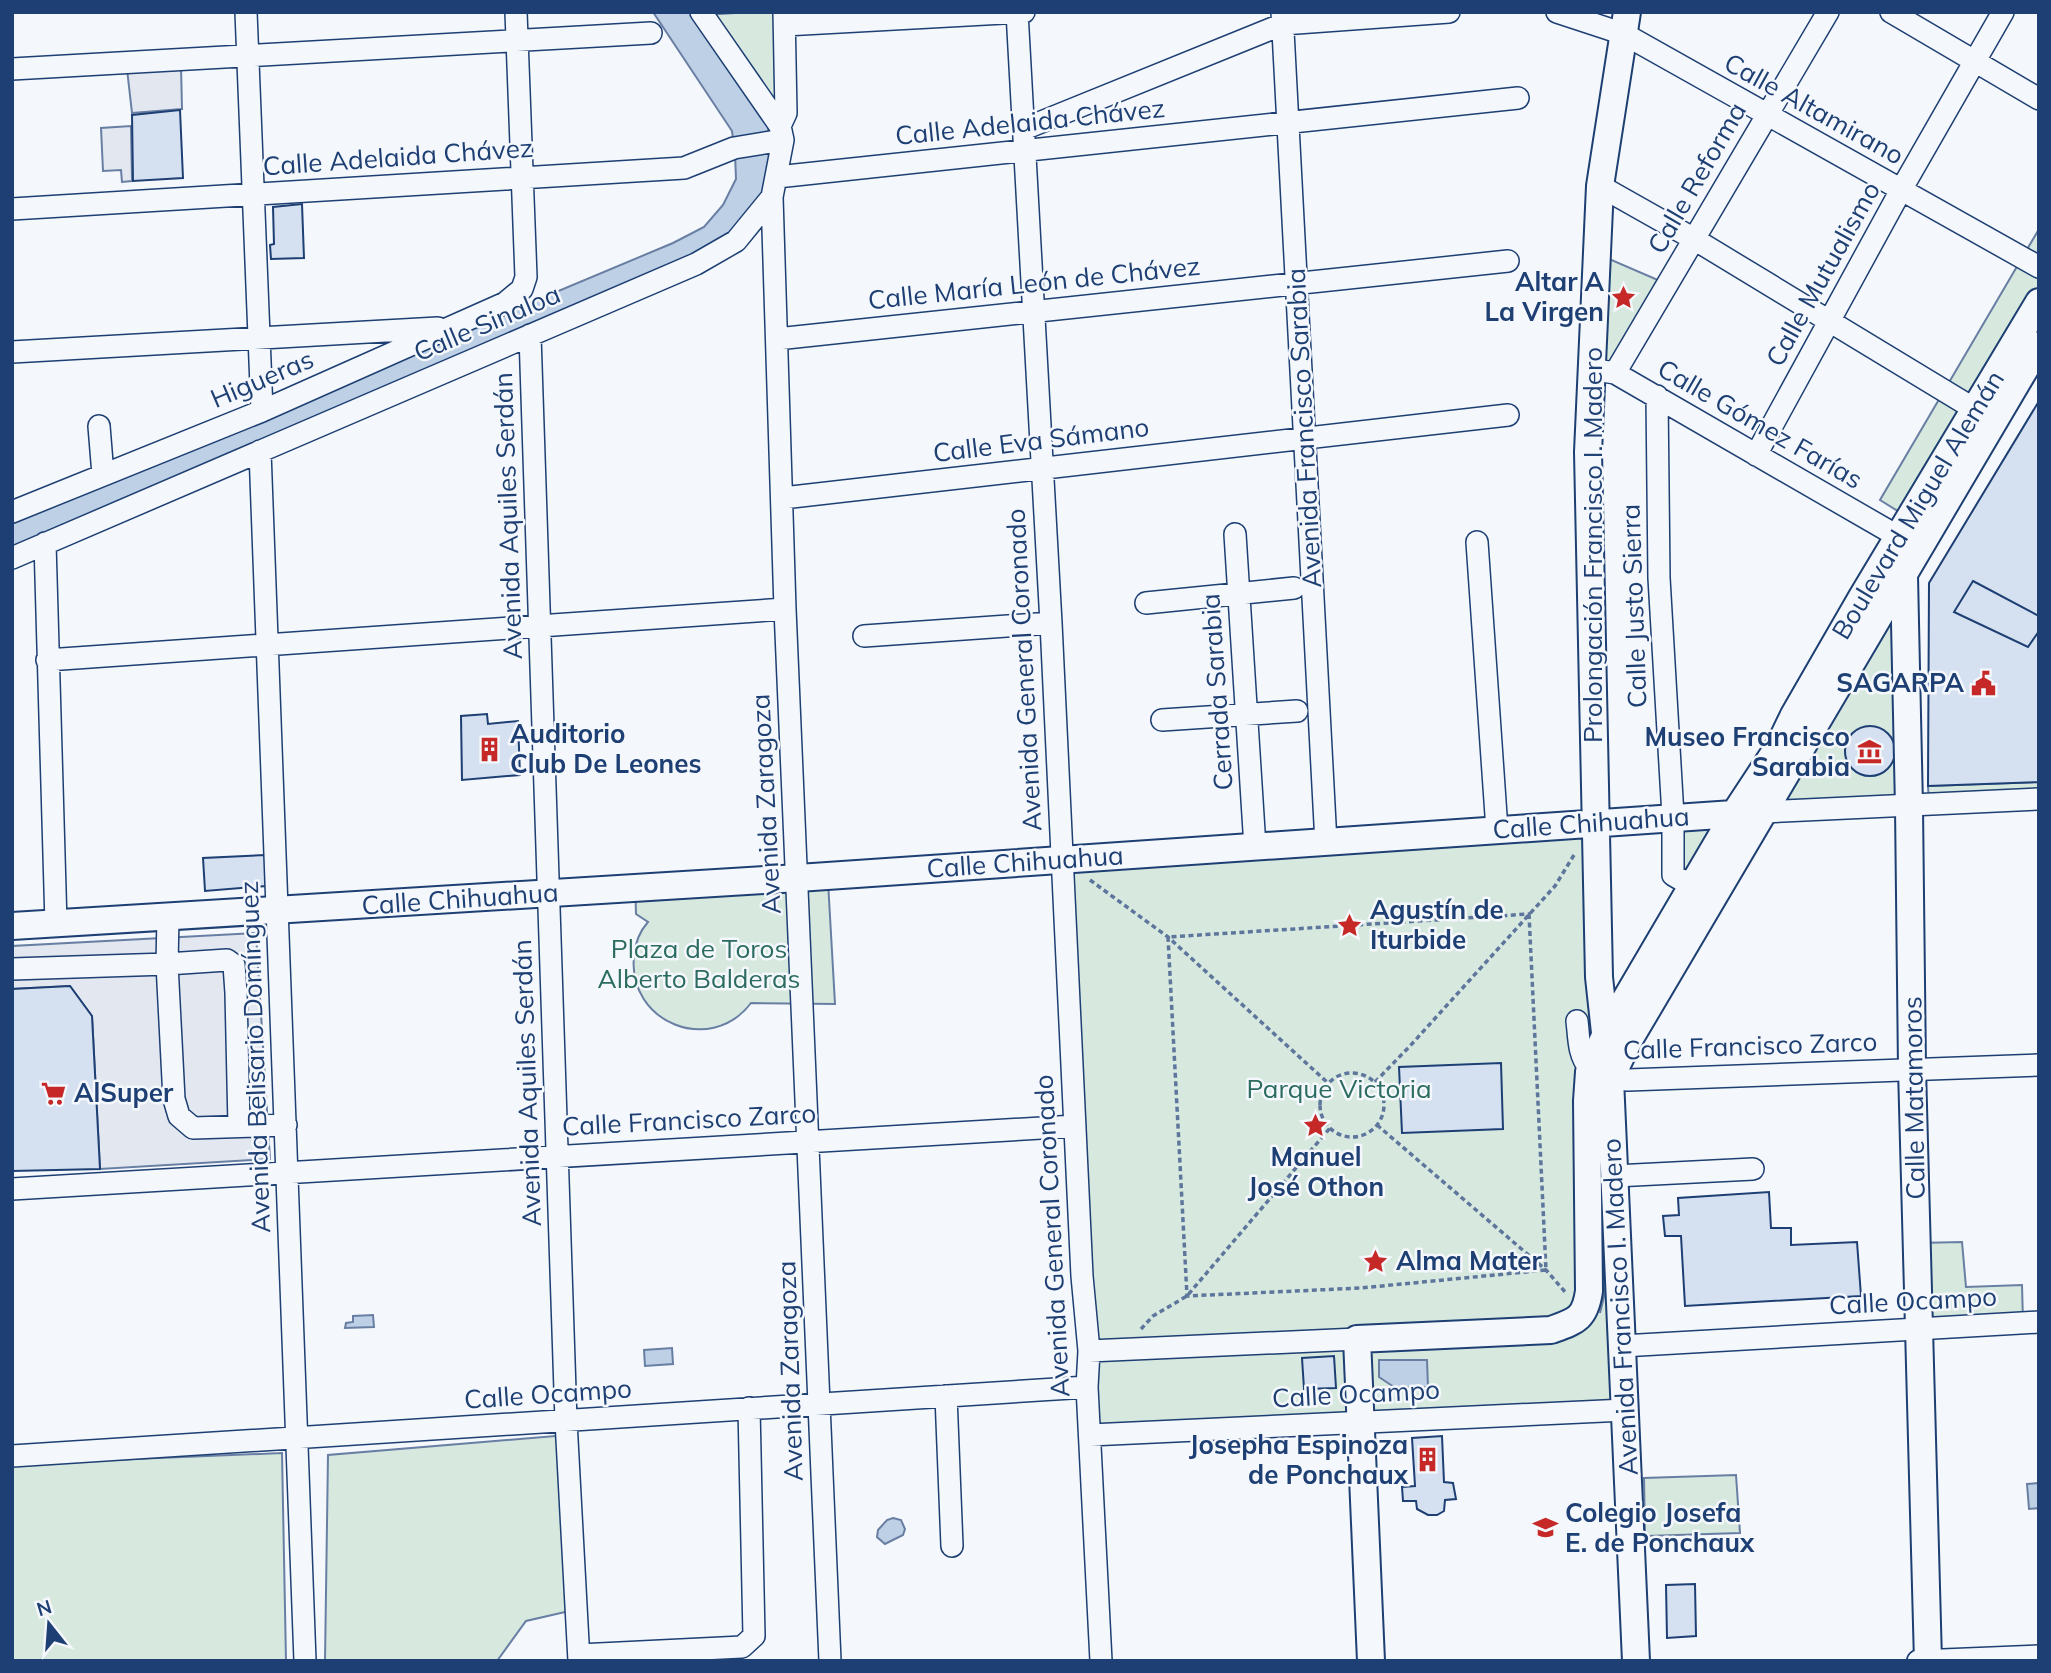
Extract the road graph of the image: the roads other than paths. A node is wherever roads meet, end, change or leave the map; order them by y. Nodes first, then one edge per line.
1 (246, 12) edge
2 (516, 12) edge
3 (701, 12) edge
4 (1017, 12) edge
5 (1024, 12) edge
6 (1449, 12) edge
7 (1557, 12) edge
8 (1828, 12) edge
9 (1891, 12) edge
10 (2003, 12) edge
11 (1283, 18) edge
12 (784, 19) edge
13 (1625, 23) edge
14 (651, 33) dead end
15 (517, 40) junction
16 (248, 56) junction
17 (1974, 61) junction
18 (12, 69) edge
19 (1518, 99) dead end
20 (2039, 99) edge
21 (1767, 115) junction
22 (1288, 123) junction
23 (778, 136) junction
24 (1024, 140) junction
25 (523, 177) junction
26 (1600, 186) junction
27 (774, 187) junction
28 (1901, 190) junction
29 (253, 194) junction
30 (12, 209) edge
31 (1694, 239) junction
32 (1507, 261) dead end
33 (2039, 267) edge
34 (1297, 283) junction
35 (2039, 302) edge
36 (1034, 311) junction
37 (1829, 321) junction
38 (451, 327) junction
39 (530, 335) junction
40 (259, 338) junction
41 (777, 339) junction
42 (2039, 345) edge
43 (12, 352) edge
44 (1603, 371) junction
45 (1657, 396) junction
46 (1976, 410) junction
47 (262, 411) junction
48 (1508, 415) dead end
49 (99, 426) dead end
50 (1305, 438) junction
51 (260, 451) junction
52 (1756, 455) junction
53 (1042, 469) junction
54 (103, 475) junction
55 (12, 495) edge
56 (783, 498) junction
57 (38, 501) junction
58 (12, 512) edge
59 (1235, 534) dead end
60 (1899, 537) junction
61 (1477, 542) dead end
62 (46, 543) junction
63 (12, 558) edge
64 (1904, 576) junction
65 (1294, 588) dead end
66 (1239, 593) junction
67 (1146, 603) dead end
68 (785, 609) junction
69 (1051, 623) junction
70 (540, 626) junction
71 (864, 636) dead end
72 (267, 645) junction
73 (47, 660) junction
74 (1297, 711) dead end
75 (1247, 714) junction
76 (1162, 720) dead end
77 (1779, 746) junction
78 (2039, 799) edge
79 (1909, 807) junction
80 (1763, 812) junction
81 (1735, 813) junction
82 (1679, 816) junction
83 (1594, 822) junction
84 (1497, 830) junction
85 (1326, 843) junction
86 (1255, 847) junction
87 (1062, 859) junction
88 (798, 878) junction
89 (1692, 886) junction
90 (549, 894) junction
91 (278, 910) junction
92 (168, 917) junction
93 (56, 924) junction
94 (12, 926) edge
95 (167, 964) junction
96 (12, 969) edge
97 (1577, 1021) dead end
98 (1607, 1031) junction
99 (2039, 1065) edge
100 (1912, 1069) junction
101 (1600, 1075) junction
102 (286, 1125) junction
103 (239, 1126) junction
104 (1075, 1126) junction
105 (808, 1141) junction
106 (558, 1156) junction
107 (1753, 1169) dead end
108 (288, 1172) junction
109 (1615, 1176) junction
110 (12, 1189) edge
111 (2039, 1322) edge
112 (1919, 1329) junction
113 (1357, 1339) junction
114 (1622, 1346) junction
115 (1089, 1351) junction
116 (1087, 1387) junction
117 (946, 1396) junction
118 (819, 1404) junction
119 (749, 1408) junction
120 (1625, 1410) junction
121 (566, 1421) junction
122 (1361, 1422) junction
123 (1090, 1435) junction
124 (298, 1437) junction
125 (12, 1455) edge
126 (953, 1546) dead end
127 (2039, 1656) edge
128 (579, 1658) edge
129 (305, 1661) edge
130 (830, 1661) edge
131 (1101, 1661) edge
132 (1371, 1661) edge
133 (1636, 1661) edge
134 (1919, 1661) edge
135 (1928, 1661) edge

1 - 16 street
2 - 15 street
3 - 23 street
4 - 5 street
4 - 12 street
4 - 24 street, Avenida General Coronado
6 - 11 street
7 - 13 street, Calle Altamirano
8 - 21 street, Calle Reforma
9 - 17 street
10 - 17 street, Calle Mutualismo
11 - 22 street, Avenida Francisco Sarabia
11 - 24 street
12 - 23 street
13 - 21 street, Calle Altamirano
13 - 26 main road, Prolongación Francisco I. Madero
14 - 15 street
15 - 16 street
15 - 25 street
16 - 18 street
16 - 29 street
17 - 20 street
17 - 28 street, Calle Mutualismo
19 - 22 street, Calle Adelaida Chávez
21 - 28 street, Calle Altamirano
21 - 31 street, Calle Reforma
22 - 24 street, Calle Adelaida Chávez
22 - 34 street, Avenida Francisco Sarabia
23 - 25 street, Calle Adelaida Chávez
23 - 27 street
24 - 27 street, Calle Adelaida Chávez
24 - 36 street, Avenida General Coronado
25 - 29 street, Calle Adelaida Chávez
25 - 38 street, Higueras
26 - 31 street
26 - 44 main road, Prolongación Francisco I. Madero
27 - 39 street, Calle Sinaloa
27 - 41 street, Avenida Zaragoza
28 - 33 street, Calle Altamirano
28 - 37 street, Calle Mutualismo
29 - 30 street, Calle Adelaida Chávez
29 - 40 street
31 - 37 street
31 - 44 street, Calle Reforma
32 - 34 street, Calle María León de Chávez
34 - 36 street, Calle María León de Chávez
34 - 50 street, Avenida Francisco Sarabia
35 - 46 main road, Boulevard Miguel Alemán
36 - 41 street, Calle María León de Chávez
36 - 53 street, Avenida General Coronado
37 - 46 street
37 - 52 street, Calle Mutualismo
38 - 40 street
38 - 47 street, Higueras
39 - 51 street, Calle Sinaloa
39 - 70 street, Avenida Aquiles Serdán
40 - 43 street
40 - 47 street
41 - 56 street, Avenida Zaragoza
42 - 64 main road, Boulevard Miguel Alemán
44 - 45 street, Calle Gómez Farías
44 - 83 main road, Prolongación Francisco I. Madero
45 - 52 street, Calle Gómez Farías
45 - 82 street, Calle Justo Sierra
46 - 60 main road, Boulevard Miguel Alemán
47 - 54 street, Higueras
48 - 50 street, Calle Eva Sámano
49 - 54 street
50 - 53 street, Calle Eva Sámano
50 - 85 street, Avenida Francisco Sarabia
51 - 62 street, Calle Sinaloa
51 - 72 street, Avenida Belisario Domínguez
52 - 60 street, Calle Gómez Farías
53 - 56 street, Calle Eva Sámano
53 - 69 street, Avenida General Coronado
54 - 57 street, Higueras
55 - 57 street
56 - 68 street, Avenida Zaragoza
57 - 58 street, Higueras
59 - 66 street, Cerrada Sarabia
60 - 64 main road, Calle Matamoros
60 - 77 main road, Boulevard Miguel Alemán
61 - 84 street
62 - 63 street, Calle Sinaloa
62 - 73 street
64 - 79 main road, Calle Matamoros
64 - 80 main road, Boulevard Miguel Alemán
65 - 66 street
66 - 67 street
66 - 75 street, Cerrada Sarabia
68 - 70 street
68 - 88 street, Avenida Zaragoza
69 - 71 street
69 - 87 street, Avenida General Coronado
70 - 72 street
70 - 90 street, Avenida Aquiles Serdán
72 - 73 street
72 - 91 street, Avenida Belisario Domínguez
73 - 93 street
74 - 75 street
75 - 76 street
75 - 86 street, Cerrada Sarabia
77 - 81 main road, Boulevard Miguel Alemán
77 - 82 main road
78 - 79 street, Calle Chihuahua
79 - 80 street, Calle Chihuahua
79 - 100 main road, Calle Matamoros
80 - 81 main road, Calle Chihuahua
80 - 101 main road, Boulevard Miguel Alemán
81 - 82 main road, Calle Chihuahua
81 - 89 main road, Boulevard Miguel Alemán
82 - 83 main road, Calle Chihuahua
82 - 89 street, Calle Justo Sierra
83 - 84 main road, Calle Chihuahua
83 - 98 main road, Prolongación Francisco I. Madero
84 - 85 main road, Calle Chihuahua
85 - 86 main road, Calle Chihuahua
86 - 87 main road, Calle Chihuahua
87 - 88 main road, Calle Chihuahua
87 - 104 street, Avenida General Coronado
88 - 90 main road, Calle Chihuahua
88 - 105 street, Avenida Zaragoza
89 - 98 main road, Boulevard Miguel Alemán
90 - 91 main road, Calle Chihuahua
90 - 106 street, Avenida Aquiles Serdán
91 - 92 main road, Calle Chihuahua
91 - 102 street, Avenida Belisario Domínguez
92 - 93 main road, Calle Chihuahua
92 - 95 street
93 - 94 main road, Calle Chihuahua
95 - 96 street
95 - 103 street
95 - 103 street
97 - 101 street
98 - 101 main road, Boulevard Miguel Alemán
99 - 100 street, Calle Francisco Zarco
100 - 101 street, Calle Francisco Zarco
100 - 112 main road, Calle Matamoros
101 - 109 main road, Avenida Francisco I. Madero
101 - 113 main road
102 - 103 street
102 - 108 street, Avenida Belisario Domínguez
104 - 105 street, Calle Francisco Zarco
104 - 115 street, Avenida General Coronado
105 - 106 street, Calle Francisco Zarco
105 - 118 street, Avenida Zaragoza
106 - 108 street, Calle Francisco Zarco
106 - 121 street, Avenida Aquiles Serdán
107 - 109 street
108 - 110 street, Calle Francisco Zarco
108 - 124 street, Avenida Belisario Domínguez
109 - 114 main road, Avenida Francisco I. Madero
111 - 112 street, Calle Ocampo
112 - 114 street, Calle Ocampo
112 - 135 main road, Calle Matamoros
113 - 115 street
113 - 122 main road
114 - 120 main road, Avenida Francisco I. Madero
115 - 116 street, Avenida General Coronado
116 - 117 street, Calle Ocampo
116 - 123 street, Avenida General Coronado
117 - 118 street, Calle Ocampo
117 - 126 street
118 - 119 street, Calle Ocampo
118 - 130 street, Avenida Zaragoza
119 - 121 street, Calle Ocampo
119 - 128 street
120 - 122 street, Calle Ocampo
120 - 133 main road, Avenida Francisco I. Madero
121 - 124 street, Calle Ocampo
121 - 128 street, Avenida Aquiles Serdán
122 - 123 street, Calle Ocampo
122 - 132 main road
123 - 131 street, Avenida General Coronado
124 - 125 street, Calle Ocampo
124 - 129 street, Avenida Belisario Domínguez
127 - 135 street
134 - 135 street

